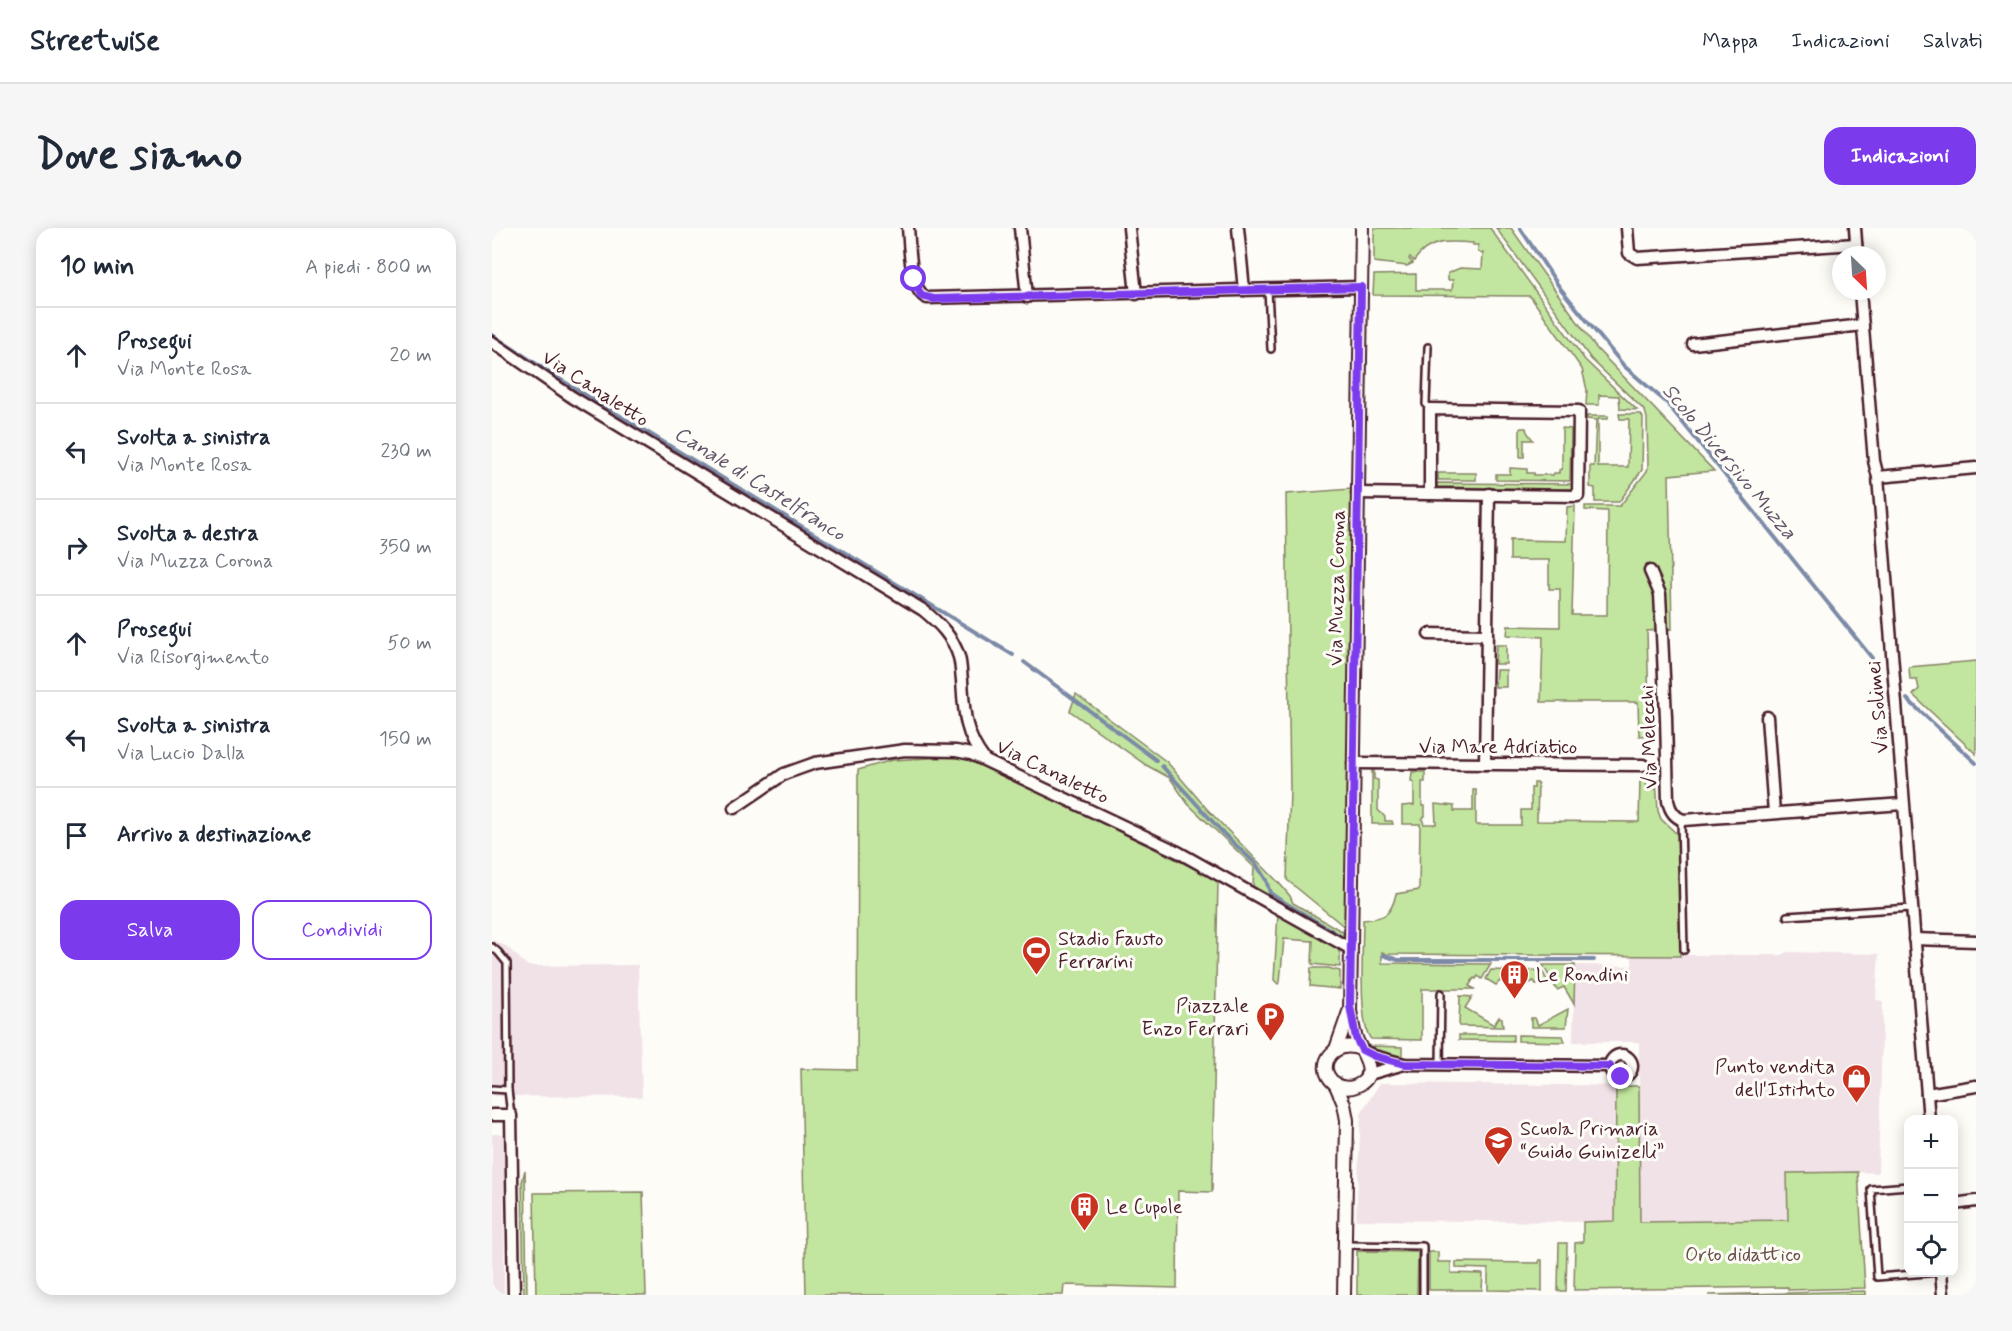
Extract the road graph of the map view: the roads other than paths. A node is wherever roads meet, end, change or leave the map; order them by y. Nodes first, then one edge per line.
1 (908, 228) edge
2 (1020, 228) edge
3 (1129, 228) edge
4 (1238, 228) edge
5 (1362, 228) edge
6 (1627, 228) edge
7 (1855, 228) edge
8 (1857, 246) edge
9 (1832, 250) edge
10 (1361, 287) junction
11 (1244, 290) junction
12 (1268, 290) junction
13 (1136, 294) junction
14 (1027, 297) junction
15 (1861, 300) edge
16 (1863, 325) junction
17 (492, 342) edge
18 (1693, 344) dead end
19 (1428, 347) dead end
20 (1271, 349) dead end
21 (1430, 409) junction
22 (1976, 468) edge
23 (1878, 477) junction
24 (1357, 493) junction
25 (1430, 494) junction
26 (1489, 494) junction
27 (1650, 571) dead end
28 (1429, 634) dead end
29 (1487, 635) junction
30 (1767, 717) dead end
31 (985, 759) junction
32 (1353, 763) junction
33 (1485, 764) junction
34 (1643, 765) dead end
35 (1903, 804) junction
36 (734, 808) dead end
37 (1774, 813) junction
38 (1681, 819) junction
39 (1911, 908) junction
40 (1786, 916) dead end
41 (1914, 939) junction
42 (1976, 941) edge
43 (492, 947) edge
44 (1351, 949) junction
45 (1684, 950) dead end
46 (1441, 993) dead end
47 (1350, 1011) junction
48 (1335, 1049) junction
49 (1361, 1050) junction
50 (1404, 1064) junction
51 (1440, 1065) junction
52 (1610, 1066) dead end
53 (1366, 1075) junction
54 (1335, 1083) junction
55 (1358, 1085) junction
56 (1976, 1086) edge
57 (492, 1089) edge
58 (508, 1089) junction
59 (1927, 1094) junction
60 (492, 1115) edge
61 (511, 1115) junction
62 (1929, 1115) edge
63 (1347, 1116) junction
64 (1904, 1186) edge
65 (1976, 1201) edge
66 (1958, 1203) edge
67 (1346, 1245) junction
68 (1904, 1275) edge
69 (1941, 1277) edge
70 (514, 1295) edge
71 (1344, 1295) edge
72 (1423, 1295) edge
73 (1943, 1295) edge

1 - 14 street
2 - 14 street
3 - 13 street
4 - 11 street
5 - 10 street, Via Muzza Corona
6 - 9 street
7 - 8 street
10 - 12 street
10 - 24 street, Via Muzza Corona
11 - 12 street
11 - 13 street
12 - 20 lane
13 - 14 street
15 - 16 street, Via Solimei
16 - 18 street
16 - 23 street, Via Solimei
17 - 31 street, Via Canaletto
19 - 21 lane
21 - 25 street
21 - 26 street
22 - 23 street
23 - 35 street, Via Solimei
24 - 25 street
24 - 32 street, Via Muzza Corona
25 - 26 street
26 - 29 street
27 - 38 street, Via Melecchi
28 - 29 street
29 - 33 street
30 - 37 street
31 - 36 street
31 - 44 street, Via Canaletto
32 - 33 street, Via Mare Adriatico
32 - 44 street, Via Muzza Corona
33 - 34 street, Via Mare Adriatico
35 - 37 street
35 - 39 street, Via Solimei
37 - 38 street
38 - 45 lane
39 - 40 lane
39 - 41 street, Via Solimei
41 - 42 street
41 - 59 street, Via Solimei
43 - 58 lane
44 - 47 street, Via Muzza Corona
46 - 51 lane
47 - 48 street
47 - 49 street
48 - 49 street
48 - 54 street
49 - 50 street
49 - 53 street
50 - 51 street
50 - 53 street
51 - 52 street
53 - 55 street
54 - 55 street
54 - 63 street
55 - 63 street
56 - 59 street
57 - 58 lane
58 - 61 lane
59 - 62 street, Via Solimei
60 - 61 street
61 - 70 street
63 - 67 street
64 - 68 lane
65 - 66 street
67 - 71 street
67 - 72 lane
69 - 73 street

